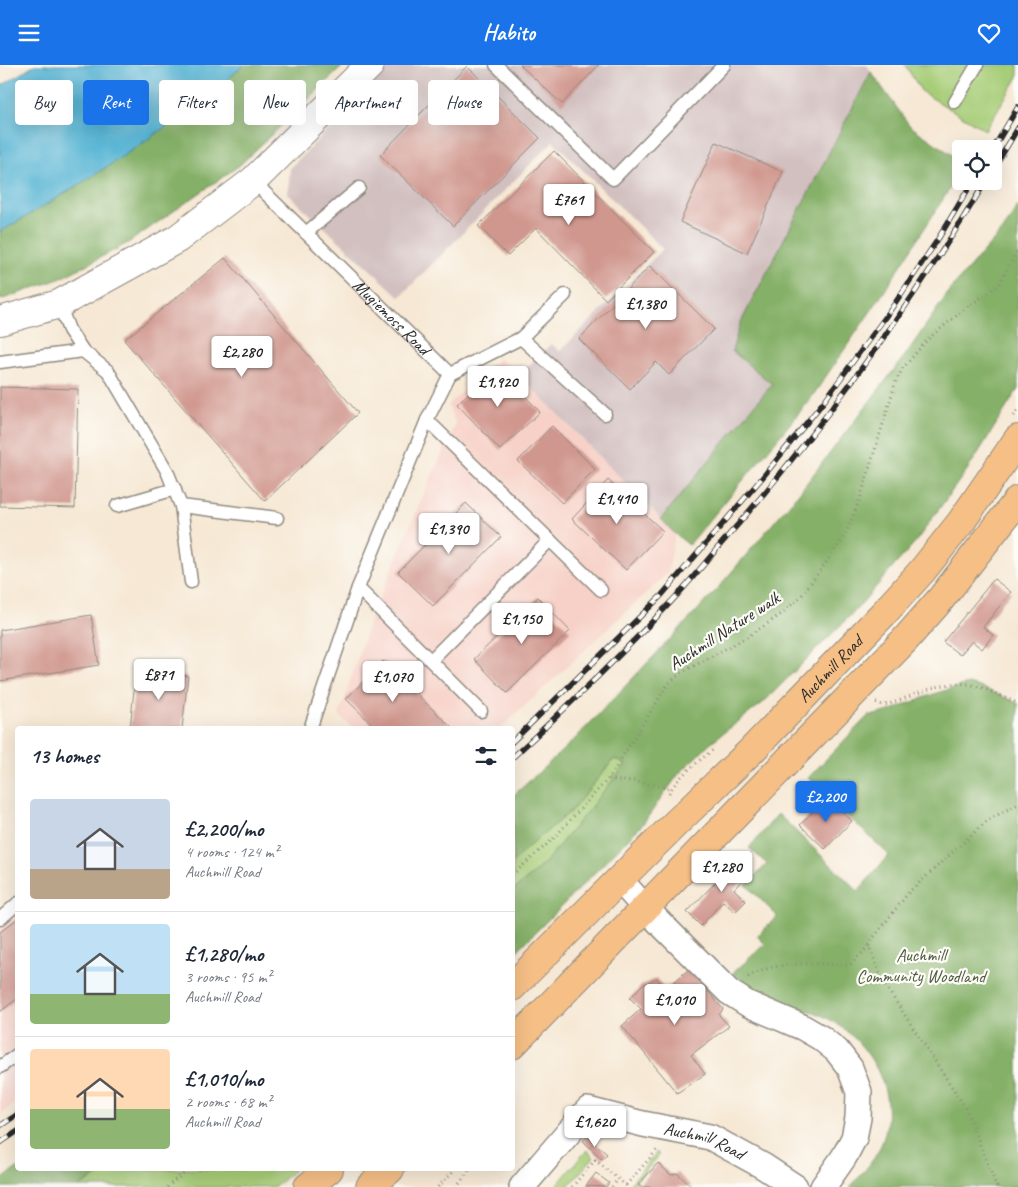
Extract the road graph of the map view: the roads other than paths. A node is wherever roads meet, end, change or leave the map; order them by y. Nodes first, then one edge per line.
1 (370, 65) edge
2 (496, 65) edge
3 (724, 65) edge
4 (977, 65) edge
5 (955, 102) dead end
6 (252, 181) junction
7 (359, 188) dead end
8 (306, 233) junction
9 (565, 295) dead end
10 (59, 304) junction
11 (0, 321) edge
12 (521, 338) junction
13 (83, 351) junction
14 (0, 361) edge
15 (450, 374) junction
16 (605, 414) dead end
17 (427, 420) junction
18 (1018, 439) edge
19 (175, 489) junction
20 (1018, 500) edge
21 (117, 506) dead end
22 (181, 506) junction
23 (277, 518) dead end
24 (550, 540) junction
25 (191, 582) dead end
26 (358, 588) junction
27 (601, 590) dead end
28 (430, 660) junction
29 (481, 711) dead end
30 (311, 726) edge
31 (620, 880) junction
32 (15, 906) edge
33 (645, 908) junction
34 (0, 919) edge
35 (515, 984) edge
36 (515, 1042) edge
37 (15, 1056) edge
38 (0, 1067) edge
39 (327, 1171) edge
40 (388, 1171) edge
41 (308, 1187) edge
42 (370, 1187) edge
43 (522, 1187) edge
44 (794, 1187) edge
45 (823, 1187) edge

1 - 6 street
2 - 3 lane
4 - 5 lane
6 - 8 lane, Mugiemoss Road
6 - 10 street
7 - 8 lane
8 - 15 lane, Mugiemoss Road
9 - 12 lane
10 - 11 street
10 - 13 lane
12 - 15 lane
12 - 16 lane
13 - 14 lane
13 - 19 lane
15 - 17 lane
17 - 24 lane
17 - 26 lane
18 - 31 main road, Auchmill Road
19 - 21 lane
19 - 22 lane
20 - 33 main road, Auchmill Road
22 - 23 lane
22 - 25 lane
24 - 27 lane
24 - 28 lane
26 - 28 lane
26 - 30 lane
28 - 29 lane
31 - 33 street
31 - 35 main road, Auchmill Road
32 - 34 lane
33 - 36 main road, Auchmill Road
33 - 45 street
37 - 38 lane
39 - 41 main road
40 - 42 main road
43 - 44 street, Auchmill Road

